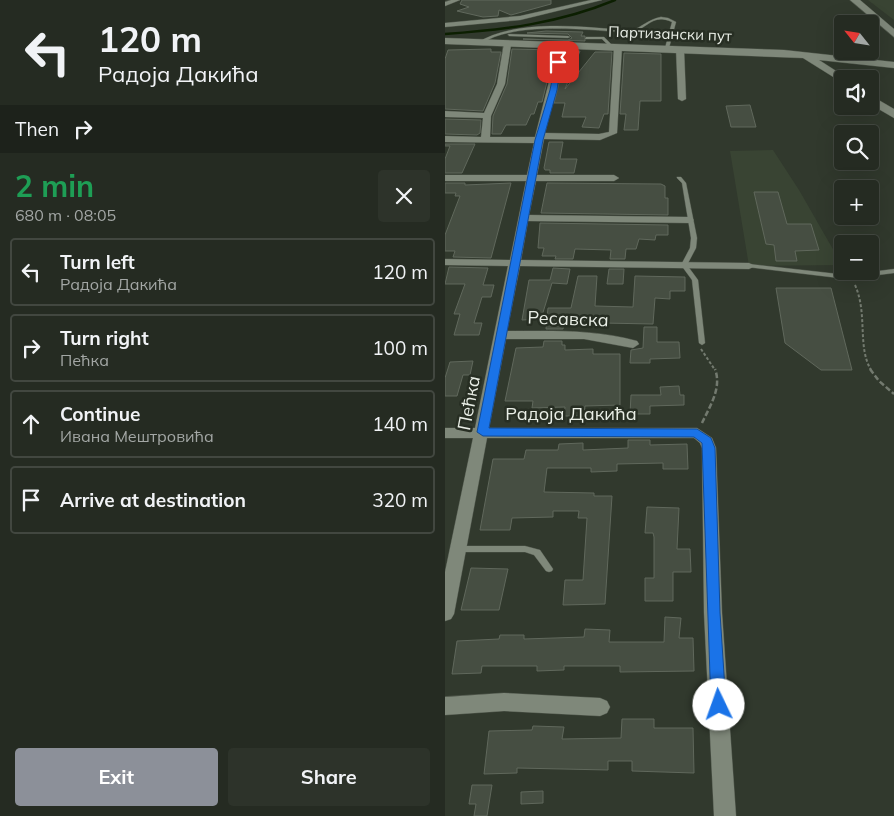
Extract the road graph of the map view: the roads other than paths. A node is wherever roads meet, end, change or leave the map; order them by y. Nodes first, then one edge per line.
1 (457, 0) edge
2 (596, 0) edge
3 (855, 0) edge
4 (445, 4) edge
5 (452, 17) joint
6 (487, 22) junction
7 (445, 24) edge
8 (894, 34) edge
9 (501, 35) junction
10 (586, 38) dead end
11 (445, 41) edge
12 (565, 42) junction
13 (479, 43) junction
14 (507, 45) junction
15 (615, 47) junction
16 (667, 48) junction
17 (680, 49) junction
18 (799, 54) junction
19 (834, 58) joint
20 (851, 60) edge
21 (894, 65) edge
22 (829, 71) junction
23 (834, 74) edge
24 (682, 99) dead end
25 (879, 105) edge
26 (445, 114) edge
27 (894, 114) edge
28 (487, 116) junction
29 (540, 138) junction
30 (445, 139) edge
31 (485, 140) junction
32 (445, 178) edge
33 (533, 178) junction
34 (614, 178) dead end
35 (679, 178) dead end
36 (524, 218) junction
37 (689, 220) junction
38 (445, 262) edge
39 (516, 263) junction
40 (684, 265) junction
41 (749, 266) joint
42 (894, 271) edge
43 (501, 335) junction
44 (702, 343) road end
45 (633, 344) dead end
46 (483, 432) junction
47 (445, 433) edge
48 (458, 549) junction
49 (549, 569) dead end
50 (445, 614) edge
51 (445, 706) edge
52 (600, 707) dead end
53 (725, 816) edge

1 - 4 street
2 - 6 street
3 - 8 main road
5 - 6 street
5 - 7 street
6 - 7 street
9 - 12 lane
9 - 13 lane
9 - 16 lane
10 - 15 lane
11 - 13 main road, Партизански пут
12 - 14 main road, Партизански пут
12 - 15 main road, Партизански пут
12 - 29 street, Пећка
13 - 14 main road, Партизански пут
14 - 28 street
15 - 16 main road, Партизански пут
15 - 29 street
16 - 17 main road, Партизански пут
17 - 18 main road, Партизански пут
17 - 24 street
18 - 19 main road, Партизански пут
18 - 22 main road
19 - 22 main road
20 - 21 main road, Партизански пут
22 - 23 main road
25 - 27 main road
26 - 28 street
28 - 31 street
29 - 31 street
29 - 33 street, Пећка
30 - 31 street
32 - 33 street
33 - 34 street
33 - 36 street, Пећка
35 - 37 lane
36 - 37 street
36 - 39 street, Пећка
37 - 40 lane
38 - 39 street
39 - 40 street
39 - 43 street, Пећка
40 - 41 street
40 - 44 lane
41 - 42 lane
43 - 45 street, Ресавска
43 - 46 street, Пећка
46 - 47 street, Радоја Дакића
46 - 48 street, Пећка
46 - 53 street, Радоја Дакића
48 - 49 lane
48 - 50 street, Пећка
51 - 52 street

